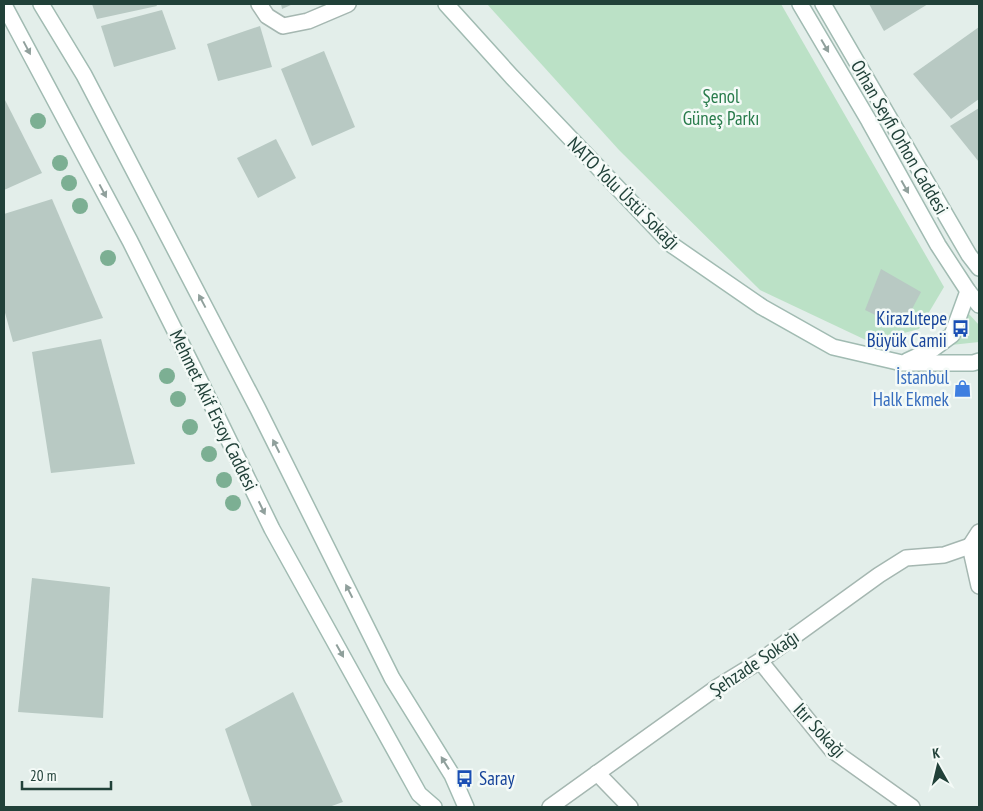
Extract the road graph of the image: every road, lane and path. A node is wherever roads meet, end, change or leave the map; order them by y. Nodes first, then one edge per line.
1 (42, 4) edge
2 (259, 4) edge
3 (348, 4) edge
4 (446, 4) edge
5 (800, 4) edge
6 (823, 4) edge
7 (4, 5) edge
8 (979, 268) edge
9 (968, 291) junction
10 (979, 305) edge
11 (979, 362) edge
12 (902, 363) junction
13 (979, 532) edge
14 (970, 546) junction
15 (979, 586) edge
16 (760, 661) junction
17 (597, 773) junction
18 (434, 807) edge
19 (466, 807) edge
20 (550, 807) edge
21 (630, 807) edge
22 (912, 807) edge

19 -> 1 street, Mehmet Akif Ersoy Caddesi
2 - 3 street
4 - 12 street, NATO Yolu Üstü Sokağı
5 -> 9 street
6 - 8 street, Orhan Seyfi Orhon Caddesi
7 -> 18 street, Mehmet Akif Ersoy Caddesi
9 - 10 street
9 - 12 street
11 - 12 street, NATO Yolu Üstü Sokağı
13 - 14 street
14 - 15 street
14 - 16 street, Şehzade Sokağı
16 - 17 street, Şehzade Sokağı
16 - 22 street, Itır Sokağı
17 - 20 street, Şehzade Sokağı
17 - 21 street

